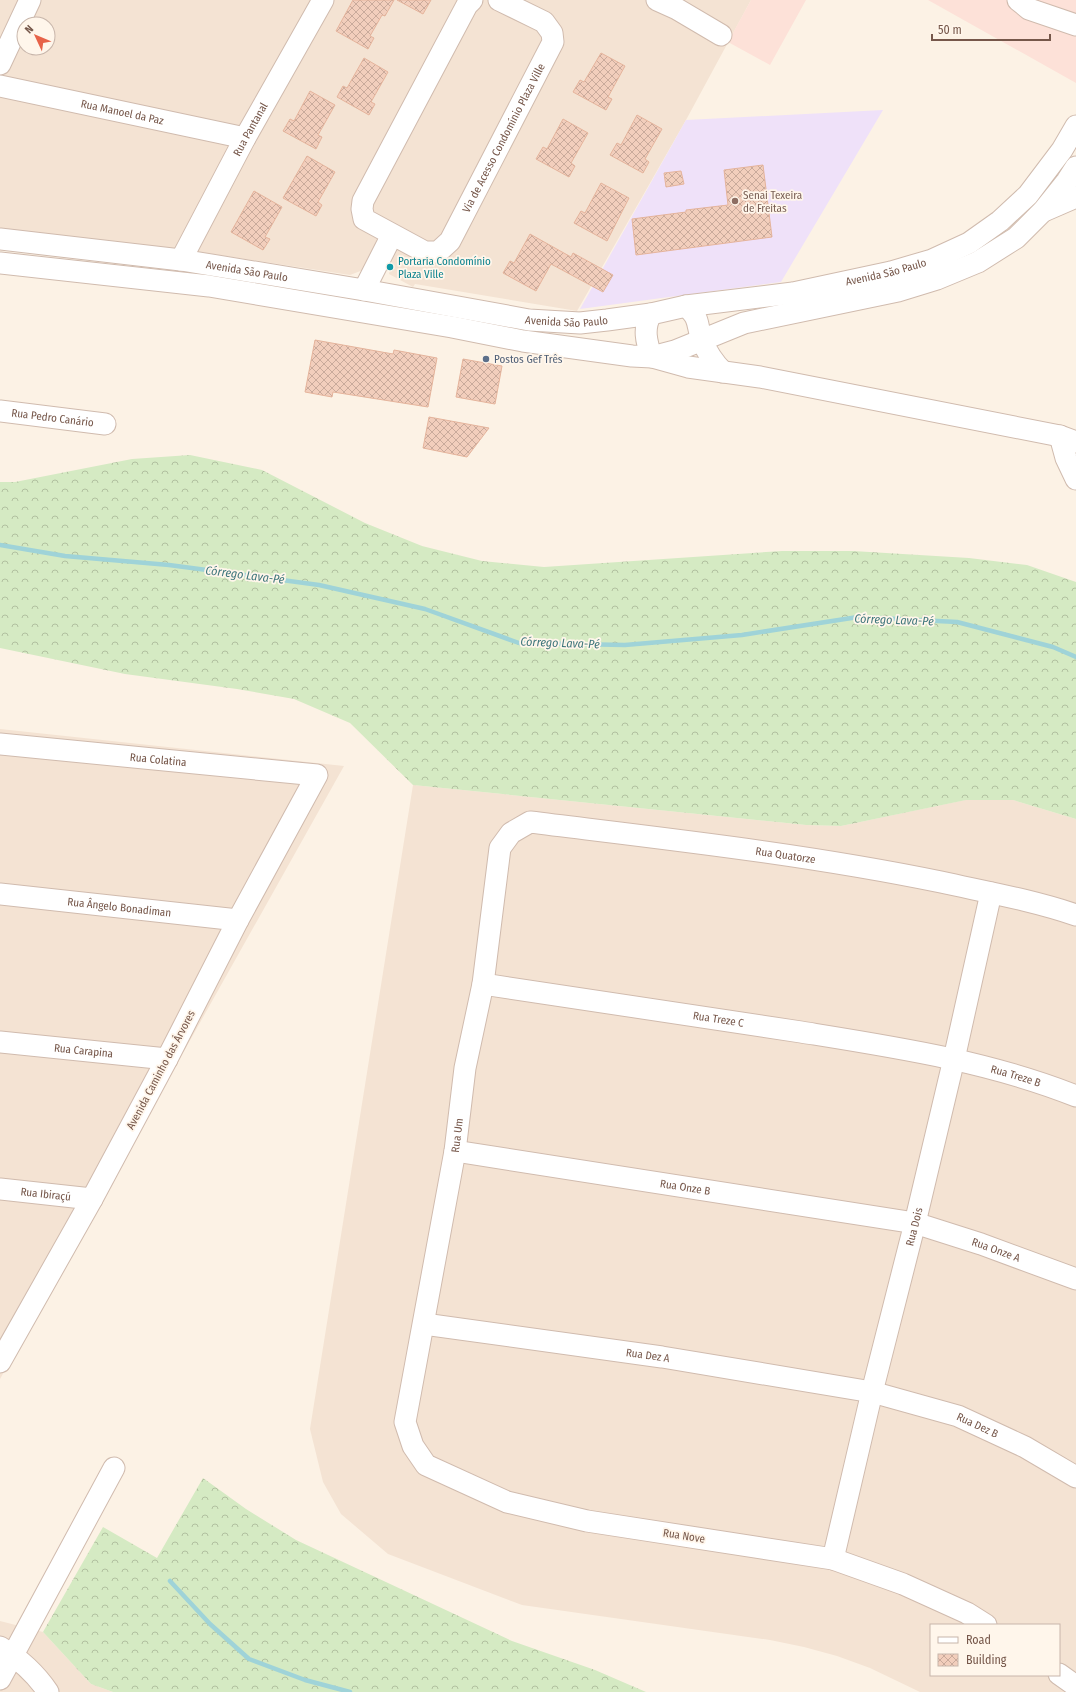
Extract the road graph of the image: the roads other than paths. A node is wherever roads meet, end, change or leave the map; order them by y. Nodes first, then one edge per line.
1 (30, 0) edge
2 (472, 0) edge
3 (499, 0) edge
4 (657, 0) edge
5 (1018, 0) edge
6 (317, 1) edge
7 (680, 5) edge
8 (1076, 25) edge
9 (721, 35) dead end
10 (0, 64) edge
11 (0, 86) edge
12 (1076, 126) edge
13 (245, 138) junction
14 (1076, 167) edge
15 (1076, 197) edge
16 (1043, 211) junction
17 (392, 235) junction
18 (0, 239) edge
19 (181, 260) junction
20 (0, 263) edge
21 (364, 290) junction
22 (686, 306) junction
23 (651, 314) junction
24 (701, 339) junction
25 (652, 357) junction
26 (723, 372) junction
27 (0, 411) edge
28 (105, 424) dead end
29 (1068, 439) edge
30 (1076, 479) edge
31 (0, 744) edge
32 (317, 775) joint
33 (500, 848) joint
34 (991, 893) junction
35 (0, 894) edge
36 (1076, 915) edge
37 (238, 920) junction
38 (483, 984) junction
39 (0, 1042) edge
40 (167, 1059) junction
41 (954, 1059) junction
42 (1076, 1096) edge
43 (455, 1151) junction
44 (0, 1189) edge
45 (92, 1199) junction
46 (915, 1223) junction
47 (1076, 1279) edge
48 (424, 1324) junction
49 (7, 1338) edge
50 (0, 1362) edge
51 (872, 1392) junction
52 (405, 1422) joint
53 (114, 1468) dead end
54 (1076, 1477) edge
55 (832, 1560) junction
56 (984, 1624) edge
57 (7, 1651) edge
58 (0, 1679) edge
59 (48, 1692) edge

1 - 10 street
2 - 17 street, Via de Acesso Condomínio Plaza Ville
3 - 17 street, Via de Acesso Condomínio Plaza Ville
4 - 7 street
5 - 8 street
6 - 13 street, Rua Pantanal
7 - 9 street
11 - 13 street, Rua Manoel da Paz
12 - 22 street, Avenida São Paulo
13 - 19 street, Rua Pantanal
14 - 16 street, Avenida São Paulo
15 - 16 street
16 - 24 street, Avenida São Paulo
17 - 21 street
18 - 19 street, Avenida São Paulo
19 - 21 street, Avenida São Paulo
20 - 25 street, Avenida São Paulo
21 - 23 street, Avenida São Paulo
22 - 23 street, Avenida São Paulo
22 - 24 street
23 - 25 street
24 - 25 street, Avenida São Paulo
24 - 26 street
25 - 26 street
26 - 29 street
27 - 28 street, Rua Pedro Canário
29 - 30 street
31 - 32 street, Rua Colatina
32 - 37 street, Avenida Caminho das Árvores
33 - 34 street, Rua Quatorze
33 - 38 street, Rua Um
34 - 36 street, Rua Quatorze
34 - 41 street, Rua Dois
35 - 37 street, Rua Ângelo Bonadiman
37 - 40 street, Avenida Caminho das Árvores
38 - 41 street, Rua Treze C
38 - 43 street, Rua Um
39 - 40 street, Rua Carapina
40 - 45 street, Avenida Caminho das Árvores
41 - 42 street, Rua Treze B
41 - 46 street, Rua Dois
43 - 46 street, Rua Onze B
43 - 48 street, Rua Um
44 - 45 street, Rua Ibiraçú
45 - 49 street, Avenida Caminho das Árvores
46 - 47 street, Rua Onze A
46 - 51 street, Rua Dois
48 - 51 street, Rua Dez A
48 - 52 street, Rua Um
49 - 50 street, Avenida Caminho das Árvores
51 - 54 street, Rua Dez B
51 - 55 street, Rua Dois
52 - 55 street, Rua Nove
53 - 57 street
55 - 56 street, Rua Nove
57 - 58 street
57 - 59 street

